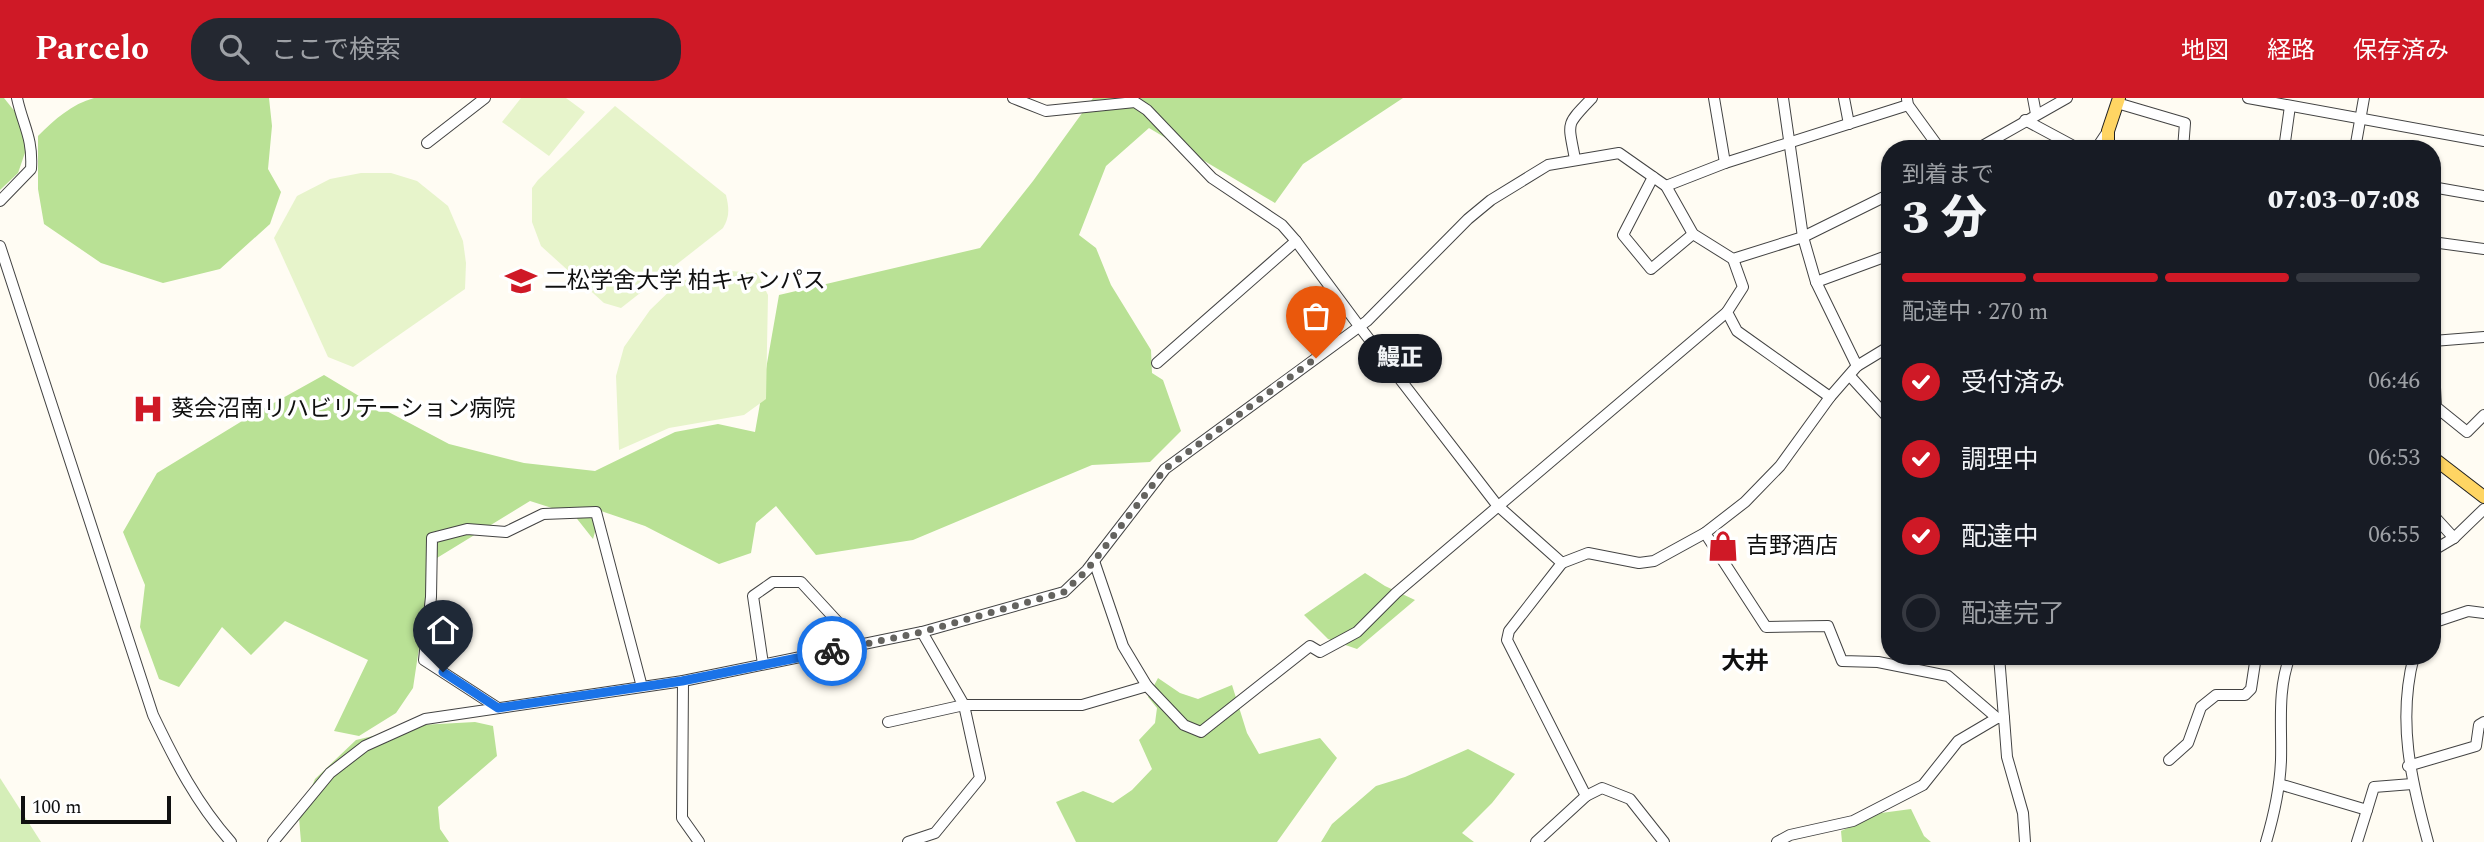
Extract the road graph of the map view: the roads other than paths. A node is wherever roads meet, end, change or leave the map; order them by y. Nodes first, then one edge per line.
1 (17, 98) edge
2 (485, 98) edge
3 (1013, 98) edge
4 (1592, 98) edge
5 (1714, 98) edge
6 (1783, 98) edge
7 (1844, 98) edge
8 (2033, 98) edge
9 (2067, 98) edge
10 (2248, 98) edge
11 (2364, 98) edge
12 (2118, 101) edge
13 (1907, 102) edge
14 (2290, 106) junction
15 (2036, 114) junction
16 (2360, 118) junction
17 (2025, 120) junction
18 (1849, 124) junction
19 (2108, 131) junction
20 (1934, 140) edge
21 (1992, 140) edge
22 (2062, 140) edge
23 (2102, 140) edge
24 (2108, 140) edge
25 (2184, 140) edge
26 (2285, 140) edge
27 (2356, 140) edge
28 (2484, 141) edge
29 (426, 143) dead end
30 (1791, 143) junction
31 (1575, 159) junction
32 (1725, 163) junction
33 (1653, 177) junction
34 (1666, 186) junction
35 (2441, 189) edge
36 (2484, 196) edge
37 (1881, 198) edge
38 (0, 201) edge
39 (1693, 234) junction
40 (1804, 237) junction
41 (1296, 240) junction
42 (2441, 243) edge
43 (0, 246) edge
44 (2484, 249) edge
45 (1881, 258) edge
46 (1733, 259) junction
47 (1816, 282) junction
48 (1727, 312) junction
49 (1359, 327) junction
50 (2484, 337) edge
51 (2441, 340) edge
52 (1881, 351) edge
53 (1157, 363) dead end
54 (1857, 366) junction
55 (1850, 376) junction
56 (1830, 397) junction
57 (1881, 410) edge
58 (2441, 411) edge
59 (2484, 415) edge
60 (2441, 464) edge
61 (2484, 497) edge
62 (1497, 505) junction
63 (2484, 509) edge
64 (2441, 524) edge
65 (1705, 533) junction
66 (2454, 538) junction
67 (2441, 546) edge
68 (1094, 561) junction
69 (1562, 563) junction
70 (2484, 613) edge
71 (2441, 620) edge
72 (922, 632) junction
73 (859, 645) junction
74 (1881, 663) edge
75 (764, 664) junction
76 (1893, 665) edge
77 (1999, 665) edge
78 (2255, 665) edge
79 (2287, 665) edge
80 (2412, 665) edge
81 (682, 681) junction
82 (1147, 686) junction
83 (642, 687) junction
84 (964, 705) junction
85 (498, 708) junction
86 (2001, 718) junction
87 (888, 722) dead end
88 (2484, 722) edge
89 (2169, 760) dead end
90 (2409, 766) junction
91 (2279, 783) junction
92 (2412, 784) junction
93 (1586, 796) junction
94 (2367, 810) junction
95 (231, 842) edge
96 (273, 842) edge
97 (699, 842) edge
98 (908, 842) edge
99 (1536, 842) edge
100 (1664, 842) edge
101 (1777, 842) edge
102 (2025, 842) edge
103 (2266, 842) edge
104 (2357, 842) edge
105 (2428, 842) edge

1 - 38 street
2 - 29 street
3 - 41 street
4 - 31 street
5 - 32 street
6 - 30 street
7 - 18 street
8 - 15 street
9 - 15 street
10 - 14 street
11 - 16 street
12 - 19 main road
12 - 25 street
13 - 18 street
13 - 20 street
14 - 16 street
14 - 26 street
15 - 17 street
16 - 27 street
16 - 28 street
17 - 21 street
17 - 22 street
18 - 30 street
19 - 23 street
19 - 24 main road
30 - 32 street
30 - 40 street
31 - 33 street
31 - 49 street
32 - 34 street
33 - 34 street
33 - 39 street
34 - 39 street
35 - 36 street
37 - 40 street
39 - 46 street
40 - 46 street
40 - 47 street
41 - 49 street
41 - 53 street
42 - 44 street
43 - 95 street
45 - 47 street
46 - 48 street
47 - 54 street
48 - 56 street
48 - 62 street
49 - 62 street
49 - 68 street
50 - 51 street
52 - 54 street
54 - 55 street
55 - 56 street
55 - 57 street
56 - 65 street
58 - 59 street
60 - 61 main road
62 - 69 street
62 - 82 street
63 - 66 street
64 - 66 street
65 - 69 street
65 - 74 street
66 - 67 street
68 - 72 street
68 - 82 street
69 - 93 street
70 - 71 street
72 - 73 street
72 - 84 street
73 - 75 street
73 - 75 street
75 - 81 street
76 - 86 street
77 - 86 street
78 - 89 street
79 - 91 street
80 - 90 street
81 - 83 street
81 - 97 street
82 - 84 street
83 - 85 street
83 - 85 street
84 - 87 street
84 - 98 street
85 - 96 street
86 - 101 street
86 - 102 street
88 - 90 street
90 - 92 street
91 - 94 street
91 - 103 street
92 - 94 street
92 - 105 street
93 - 99 street
93 - 100 street
94 - 104 street

